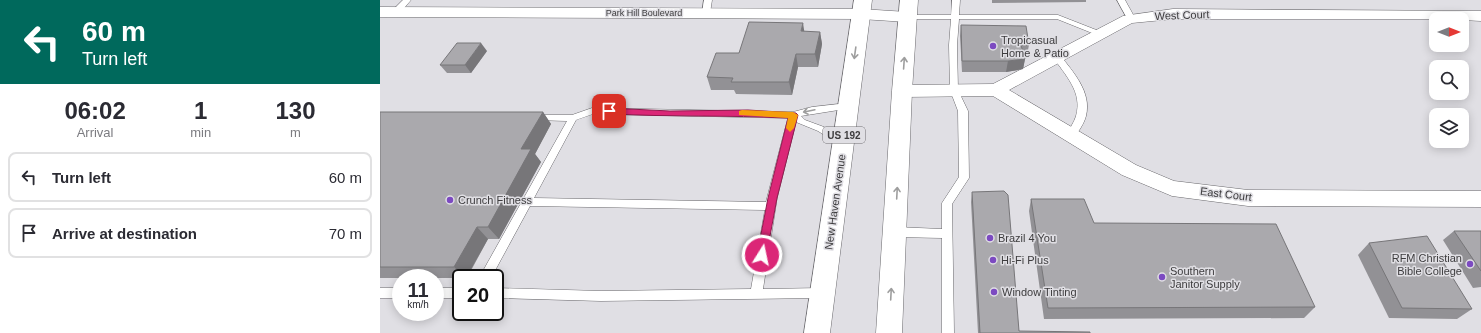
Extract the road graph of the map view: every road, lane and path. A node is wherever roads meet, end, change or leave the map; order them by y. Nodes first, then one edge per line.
1 (407, 0) edge
2 (956, 0) edge
3 (1121, 0) edge
4 (707, 7) edge
5 (862, 7) edge
6 (908, 9) edge
7 (380, 12) edge
8 (396, 12) junction
9 (956, 16) junction
10 (1481, 16) edge
11 (1131, 18) junction
12 (1100, 33) junction
13 (1057, 57) junction
14 (954, 90) junction
15 (996, 90) junction
16 (902, 91) junction
17 (848, 106) junction
18 (793, 115) junction
19 (527, 116) edge
20 (573, 118) junction
21 (1071, 136) junction
22 (843, 142) junction
23 (1481, 199) edge
24 (527, 202) junction
25 (771, 206) junction
26 (895, 232) junction
27 (946, 234) junction
28 (490, 269) edge
29 (380, 293) edge
30 (392, 293) edge
31 (504, 293) edge
32 (822, 293) junction
33 (756, 294) junction
34 (817, 333) edge
35 (889, 333) edge
36 (948, 333) edge

1 - 8 lane
2 - 9 lane
3 - 11 lane
4 - 5 street, Park Hill Boulevard
4 - 8 street, Park Hill Boulevard
5 - 6 street, Park Hill Boulevard
5 -> 17 main road, New Haven Avenue / US 192
6 - 9 lane
16 -> 6 main road
7 - 8 street, Park Hill Boulevard
9 - 12 lane
9 - 14 lane
10 - 11 street, West Court
11 - 12 street, West Court
12 - 13 street, West Court
13 - 15 street, West Court
13 - 21 lane
14 - 15 street, West Court
14 - 16 street, West Court
14 - 27 lane
15 - 21 street, East Court
26 -> 16 main road
17 -> 18 lane
17 - 22 main road, New Haven Avenue / US 192
18 - 20 lane
18 - 22 lane
18 - 25 lane
19 - 20 lane
20 - 24 lane
21 - 23 street, East Court
22 - 32 main road, New Haven Avenue / US 192
24 - 25 lane
24 - 28 lane
25 - 33 lane
26 - 27 lane
35 -> 26 main road
27 - 36 lane
29 - 30 lane
31 - 33 lane
32 - 33 lane
32 - 34 main road, New Haven Avenue / US 192

